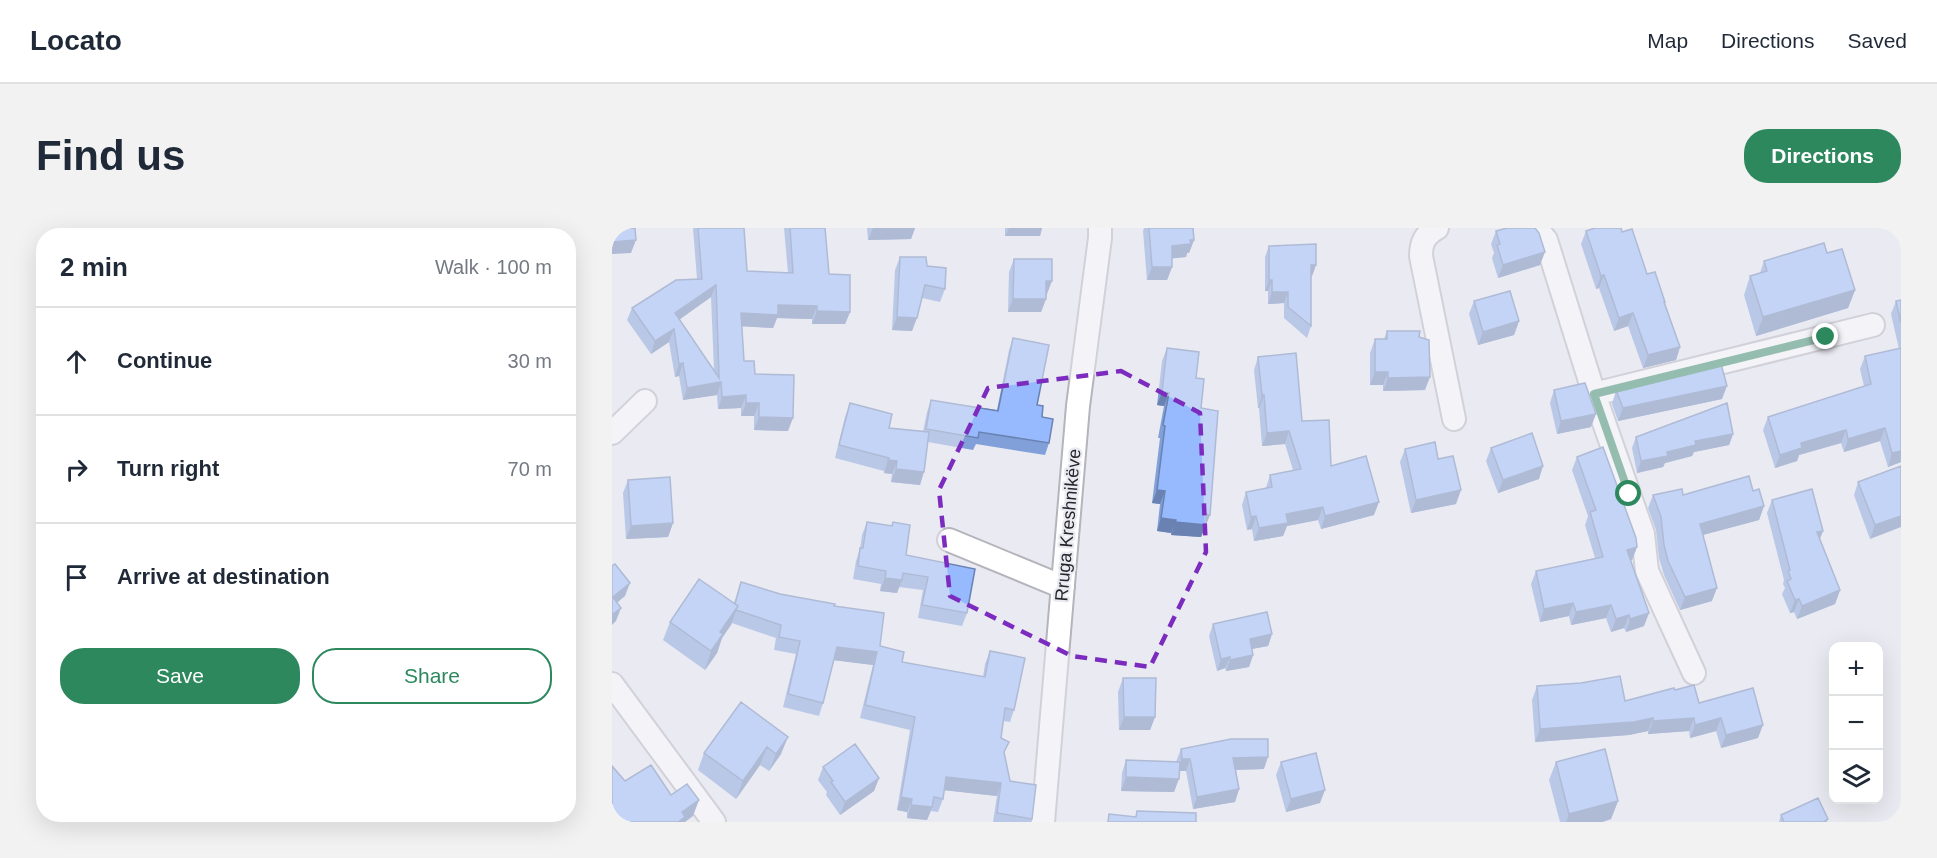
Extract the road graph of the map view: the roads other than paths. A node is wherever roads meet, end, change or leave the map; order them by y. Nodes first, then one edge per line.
1 (1100, 228) edge
2 (1437, 228) edge
3 (1536, 228) edge
4 (1873, 325) dead end
5 (1594, 394) junction
6 (645, 401) dead end
7 (1454, 419) dead end
8 (612, 433) edge
9 (949, 540) dead end
10 (1063, 587) junction
11 (1694, 673) dead end
12 (612, 684) edge
13 (714, 822) edge
14 (1043, 822) edge

1 - 10 street, Rruga Kreshnikëve
2 - 7 street
3 - 5 street
4 - 5 street
5 - 11 street
6 - 8 street
9 - 10 street
10 - 14 street, Rruga Kreshnikëve
12 - 13 street

